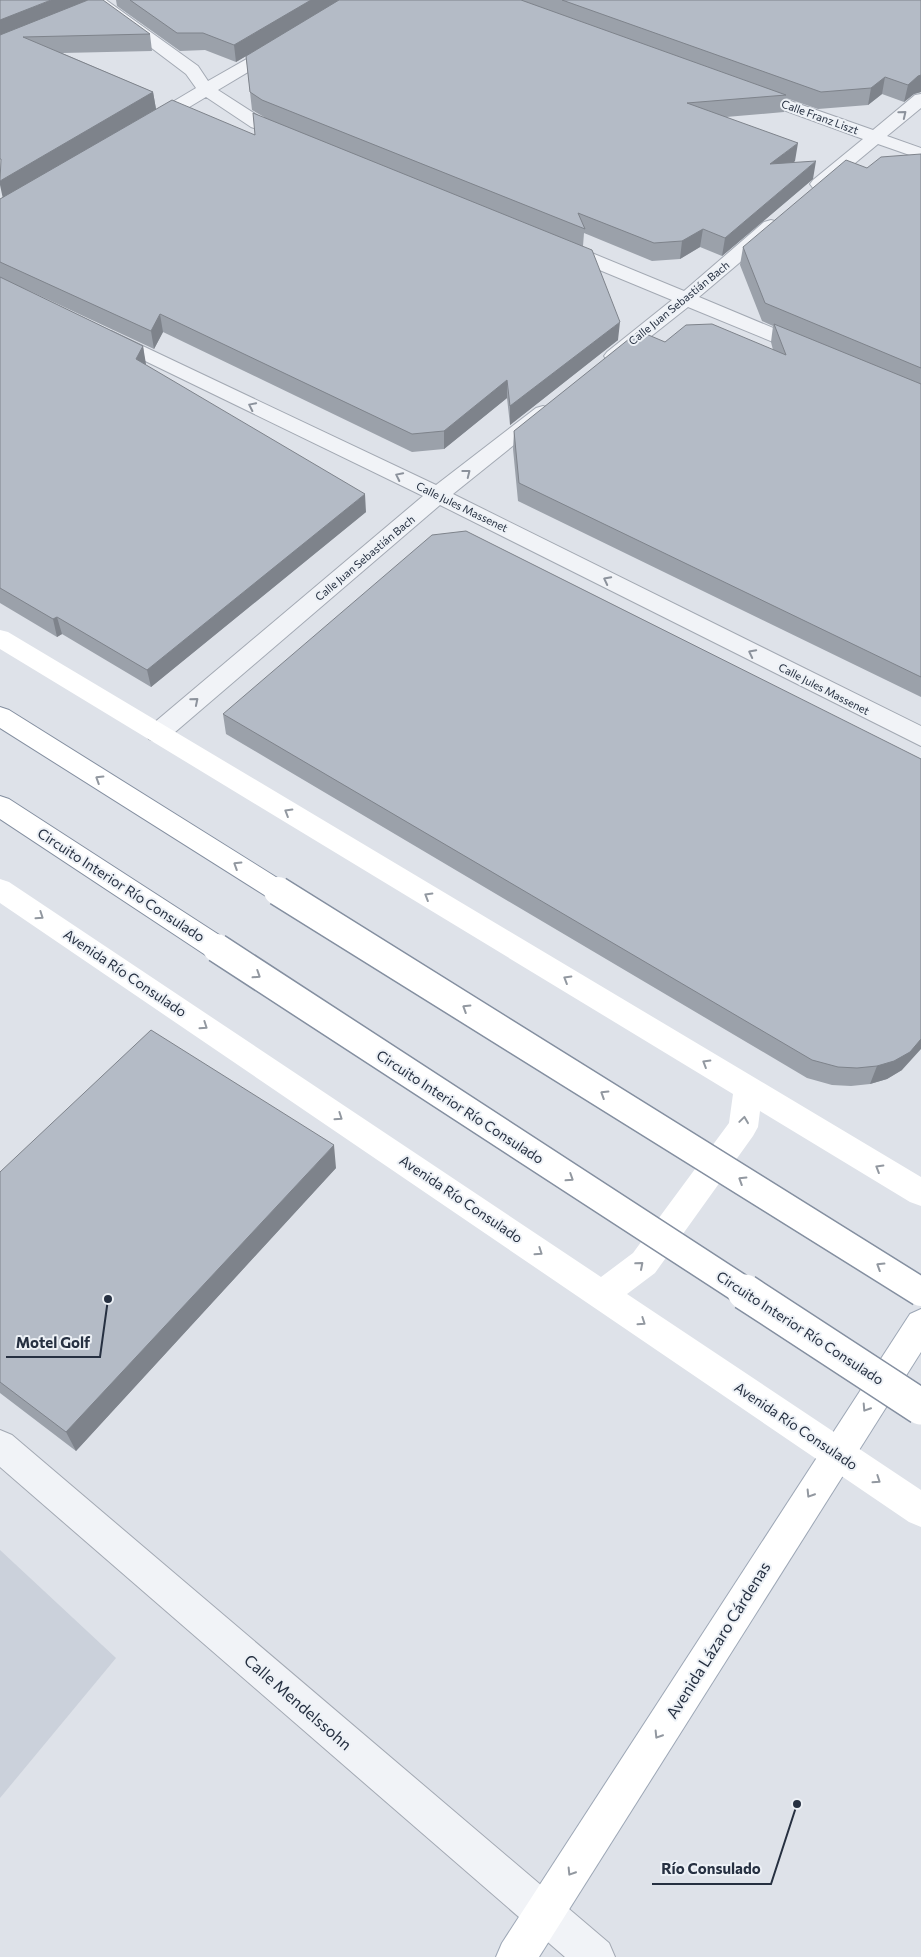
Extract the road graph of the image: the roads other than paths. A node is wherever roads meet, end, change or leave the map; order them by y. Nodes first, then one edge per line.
1 (100, 4) edge
2 (290, 40) edge
3 (735, 86) edge
4 (206, 90) junction
5 (921, 99) edge
6 (138, 130) edge
7 (874, 136) junction
8 (303, 142) edge
9 (921, 154) edge
10 (807, 195) edge
11 (784, 214) edge
12 (550, 242) edge
13 (687, 298) junction
14 (90, 327) edge
15 (822, 355) edge
16 (602, 366) edge
17 (555, 403) edge
18 (438, 495) junction
19 (0, 638) edge
20 (0, 716) edge
21 (158, 733) junction
22 (921, 737) edge
23 (0, 806) edge
24 (0, 889) edge
25 (748, 1088) junction
26 (921, 1193) edge
27 (921, 1292) edge
28 (602, 1295) junction
29 (921, 1324) edge
30 (921, 1407) edge
31 (0, 1446) edge
32 (836, 1453) junction
33 (921, 1510) edge
34 (545, 1914) junction
35 (516, 1957) edge
36 (595, 1957) edge

1 - 4 street
2 - 4 street
3 - 7 street, Calle Franz Liszt
4 - 6 street
4 - 8 street
7 -> 5 street
7 - 9 street, Calle Franz Liszt
7 - 10 street
11 - 13 street, Calle Juan Sebastián Bach
12 - 13 street
13 - 15 street
13 - 16 street, Calle Juan Sebastián Bach
18 -> 14 street, Calle Jules Massenet
18 -> 17 street, Calle Juan Sebastián Bach
21 -> 18 street, Calle Juan Sebastián Bach
22 -> 18 street, Calle Jules Massenet
19 - 21 main road
27 -> 20 main road, bridge
25 -> 21 main road
23 -> 30 main road, Circuito Interior Río Consulado, bridge
24 -> 28 main road, Avenida Río Consulado
26 -> 25 main road
28 -> 25 main road
28 -> 32 main road, Avenida Río Consulado
29 -> 32 main road, Avenida Lázaro Cárdenas
31 - 34 street, Calle Mendelssohn
32 -> 33 main road, Avenida Río Consulado
32 -> 34 main road, Avenida Lázaro Cárdenas
34 - 35 main road, Avenida Lázaro Cárdenas
34 - 36 street, Calle Mendelssohn

